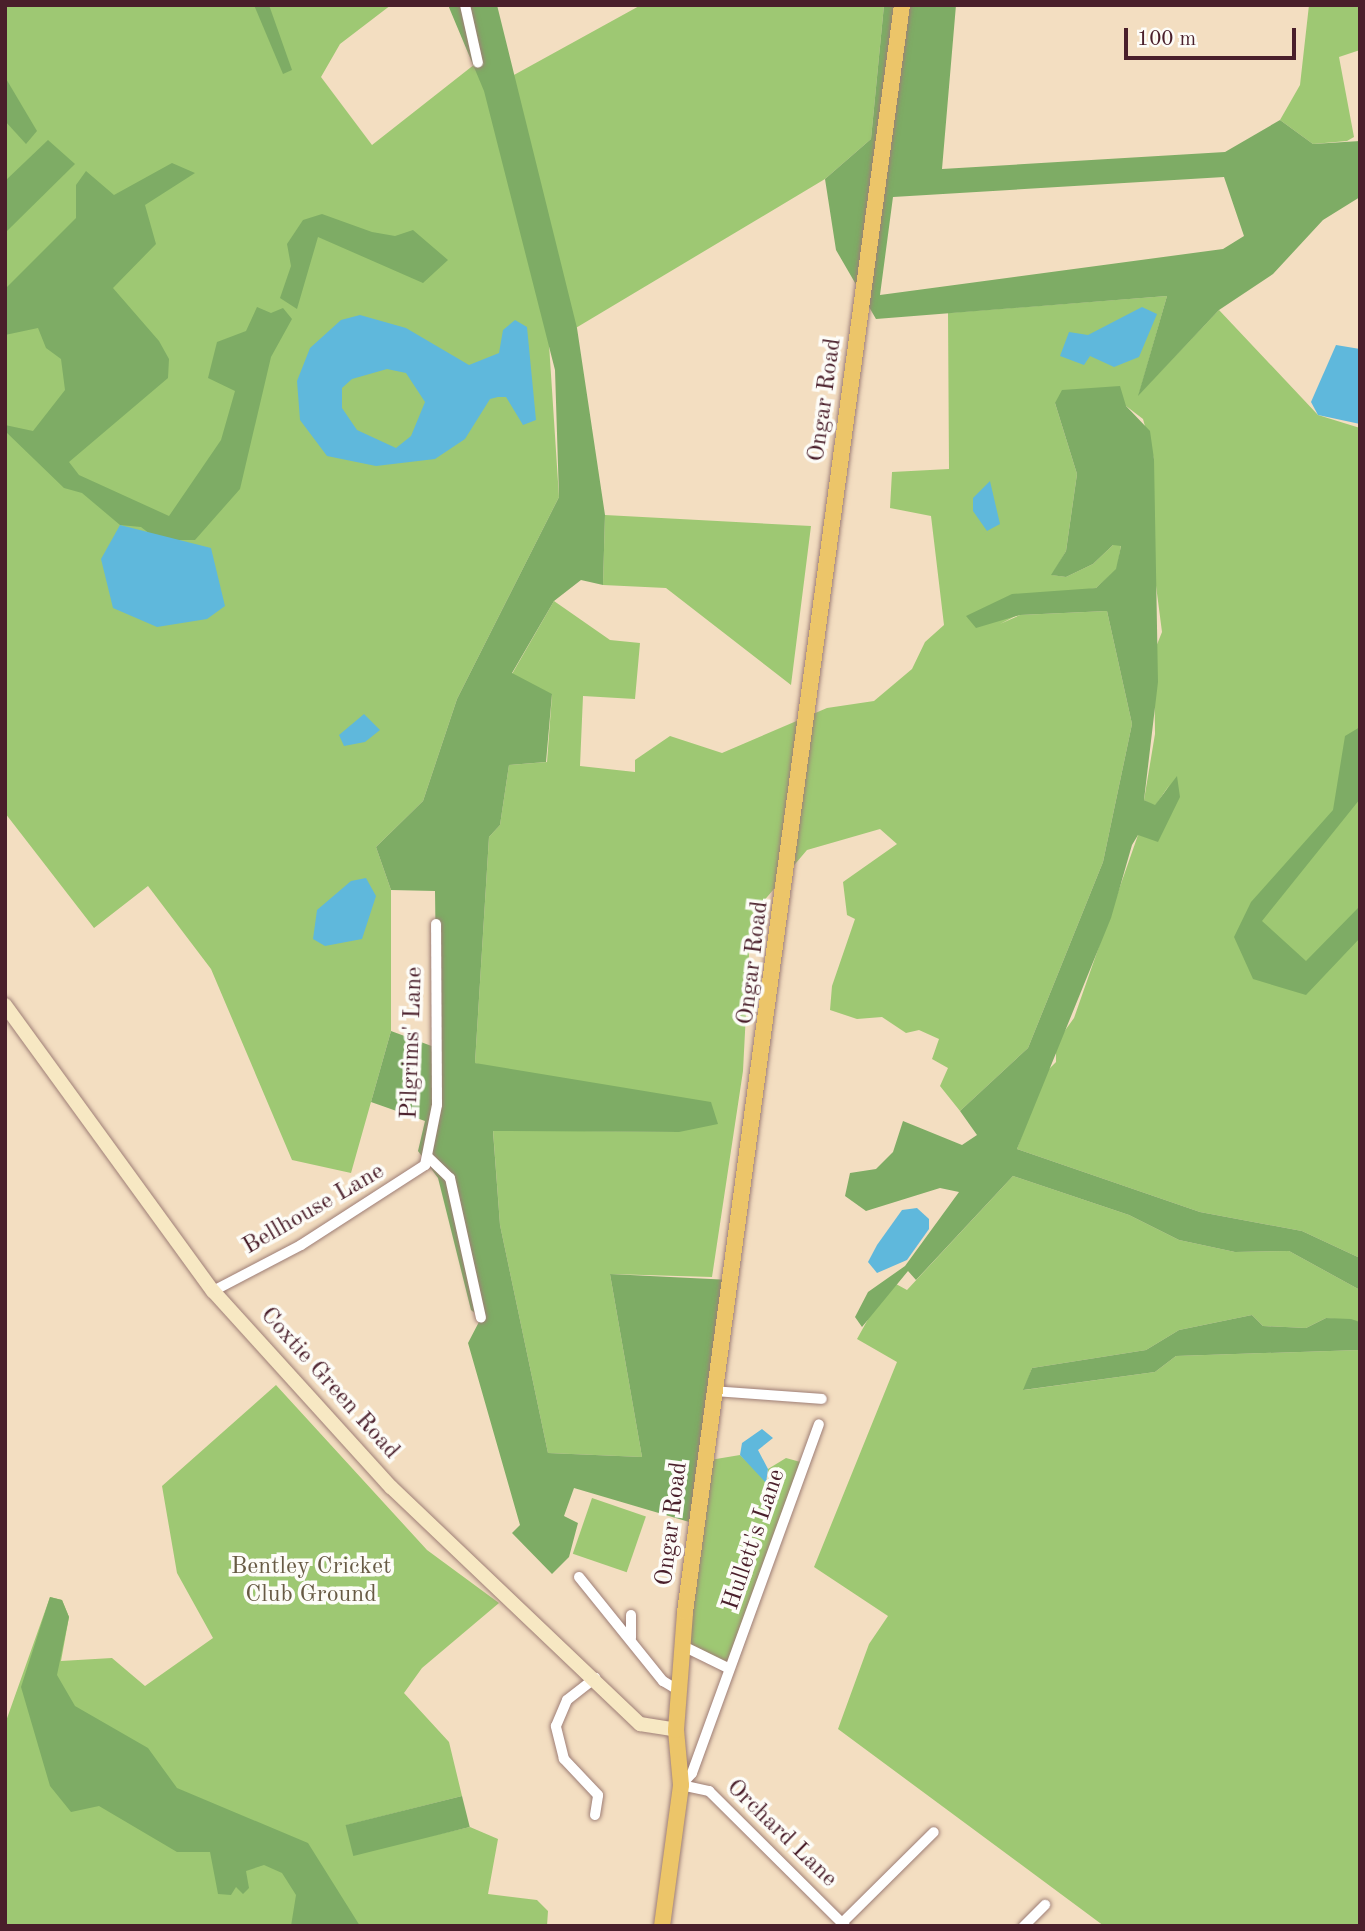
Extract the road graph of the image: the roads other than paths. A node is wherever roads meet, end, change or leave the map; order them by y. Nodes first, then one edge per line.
1 (464, 5) edge
2 (902, 5) edge
3 (478, 62) dead end
4 (436, 924) dead end
5 (5, 1005) edge
6 (427, 1156) junction
7 (213, 1291) junction
8 (481, 1318) dead end
9 (713, 1391) junction
10 (822, 1399) dead end
11 (819, 1424) dead end
12 (579, 1577) dead end
13 (631, 1615) dead end
14 (631, 1638) junction
15 (681, 1645) junction
16 (726, 1667) junction
17 (595, 1678) junction
18 (678, 1690) junction
19 (676, 1730) junction
20 (681, 1786) junction
21 (594, 1815) dead end
22 (934, 1832) dead end
23 (1045, 1905) dead end
24 (844, 1924) edge
25 (662, 1926) edge
26 (1024, 1926) edge

1 - 3 street
2 - 9 main road, Ongar Road
4 - 6 street, Pilgrims' Lane
5 - 7 street, Coxtie Green Road
6 - 7 street, Bellhouse Lane
6 - 8 street, Pilgrims' Lane
7 - 17 street, Coxtie Green Road
9 - 10 street
9 - 15 main road, Ongar Road
11 - 16 street, Hullett's Lane
12 - 14 street
13 - 14 street
14 - 18 street
15 - 16 street
15 - 18 main road, Ongar Road
16 - 20 street, Hullett's Lane
17 - 19 street, Coxtie Green Road
17 - 21 street
18 - 19 main road, Ongar Road
19 - 20 main road, Ongar Road
20 - 24 street, Orchard Lane
20 - 25 main road, Ongar Road
22 - 24 street
23 - 26 street

